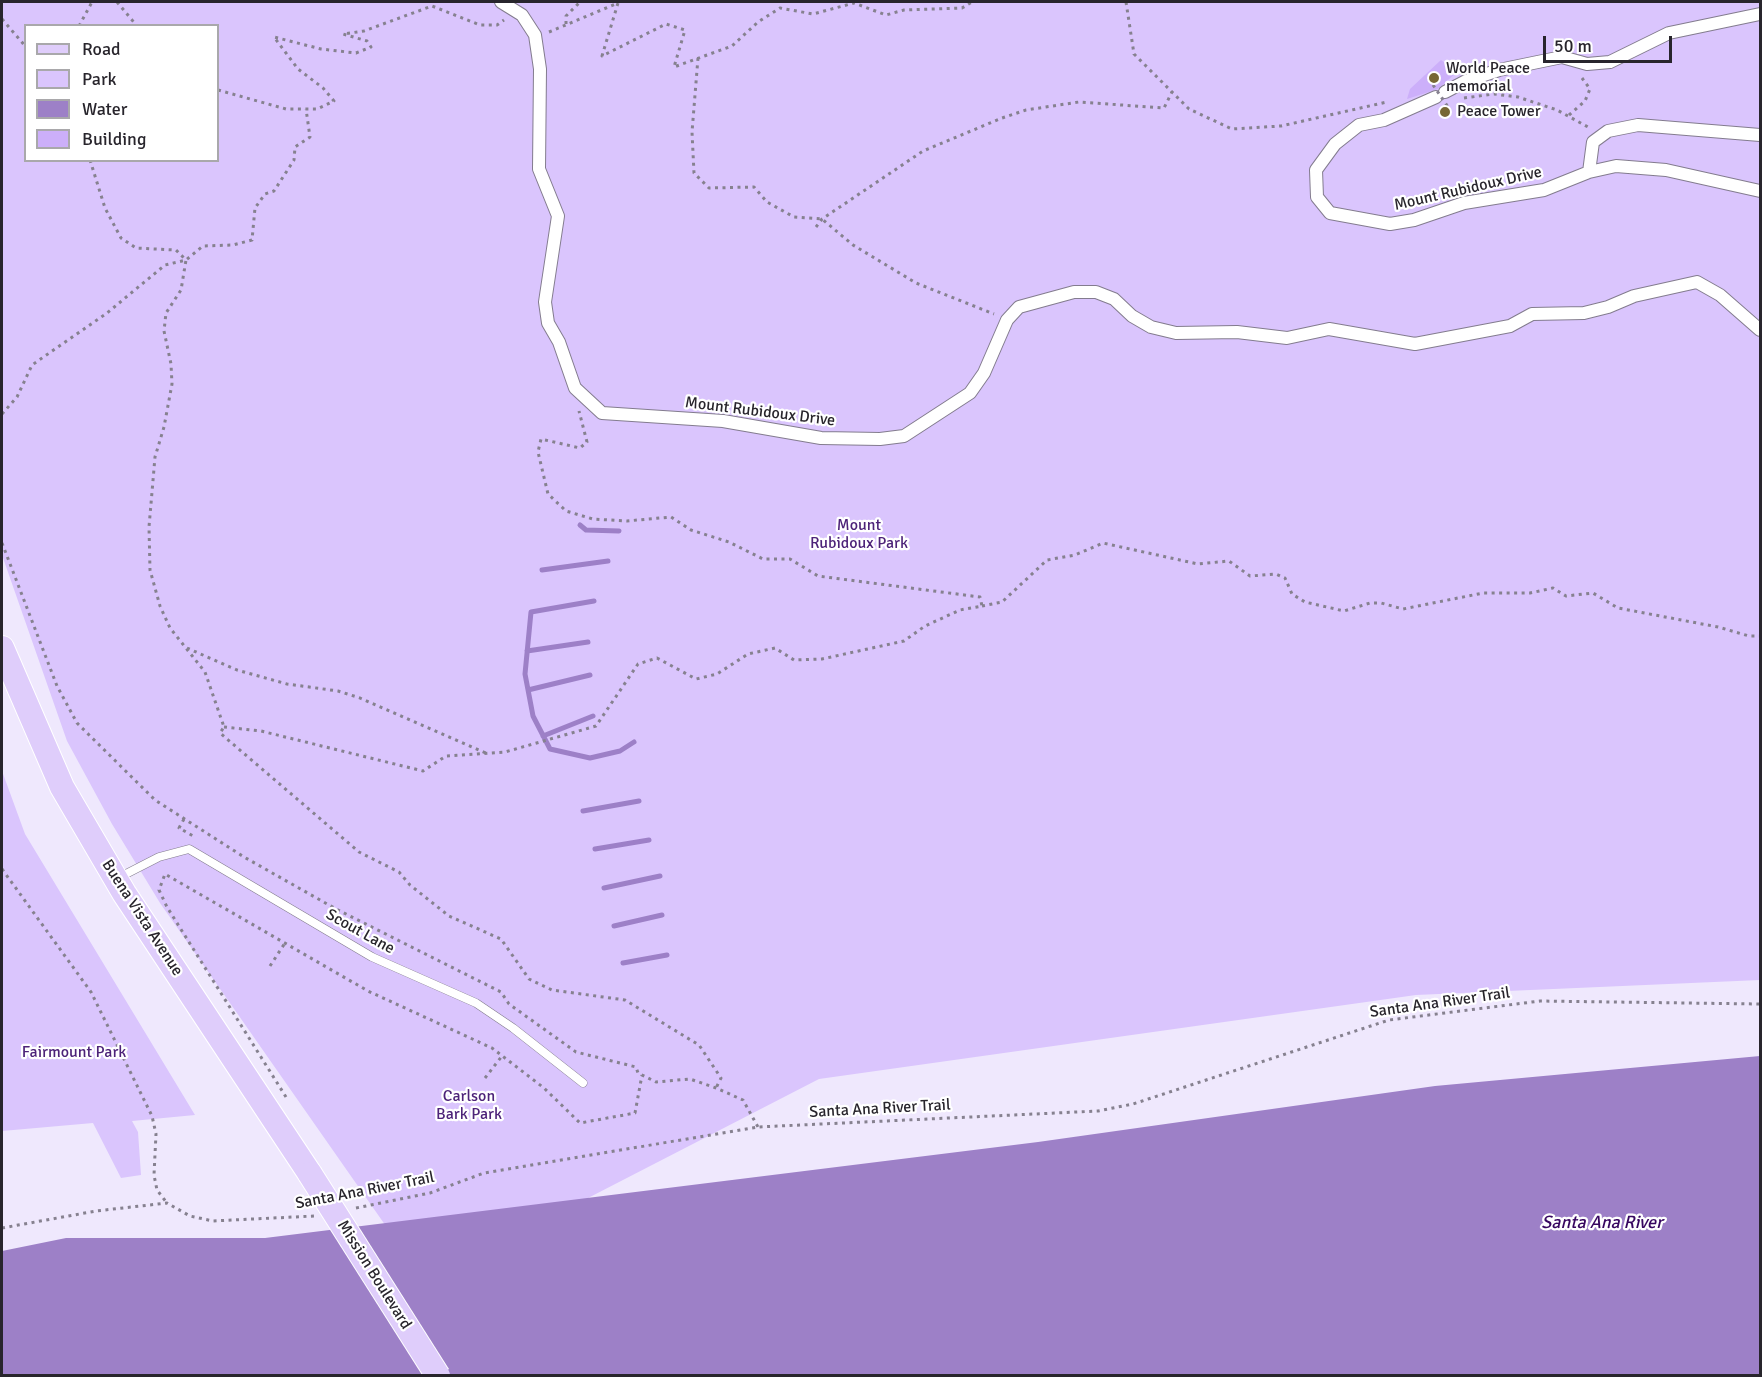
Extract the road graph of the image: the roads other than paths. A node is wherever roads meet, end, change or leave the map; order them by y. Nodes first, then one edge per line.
1 (501, 2) edge
2 (1761, 14) edge
3 (1761, 135) edge
4 (1588, 172) junction
5 (1761, 191) edge
6 (1761, 330) edge
7 (2, 648) edge
8 (116, 879) junction
9 (583, 1083) dead end
10 (310, 1174) joint
11 (438, 1376) edge

1 - 6 street, Mount Rubidoux Drive
2 - 4 street, Mount Rubidoux Drive
3 - 4 street
4 - 5 street, Mount Rubidoux Drive
7 - 8 main road, Buena Vista Avenue
8 - 9 lane, Scout Lane
8 - 10 main road, Buena Vista Avenue
10 - 11 main road, Mission Boulevard, bridge

